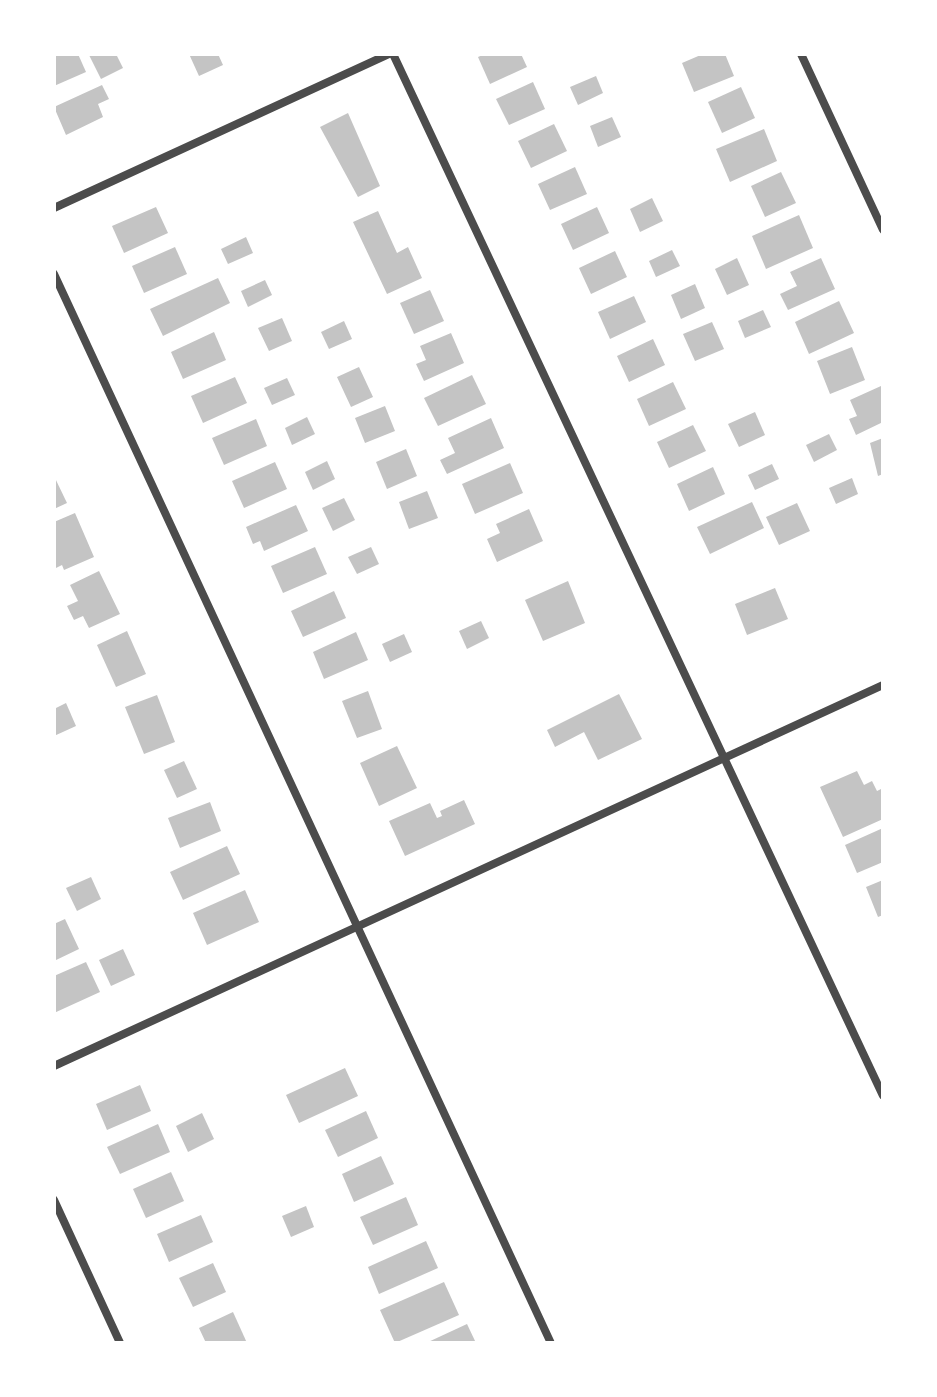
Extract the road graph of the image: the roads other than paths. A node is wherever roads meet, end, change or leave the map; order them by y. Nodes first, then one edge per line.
1 (391, 54) edge
2 (801, 54) edge
3 (54, 208) edge
4 (883, 230) edge
5 (54, 274) edge
6 (883, 685) edge
7 (723, 758) junction
8 (356, 928) junction
9 (54, 1066) edge
10 (883, 1096) edge
11 (54, 1200) edge
12 (120, 1343) edge
13 (551, 1343) edge

1 - 3 street
1 - 7 street
2 - 4 street
5 - 8 street
6 - 7 street
7 - 8 street
7 - 10 street
8 - 9 street
8 - 13 street
11 - 12 street

